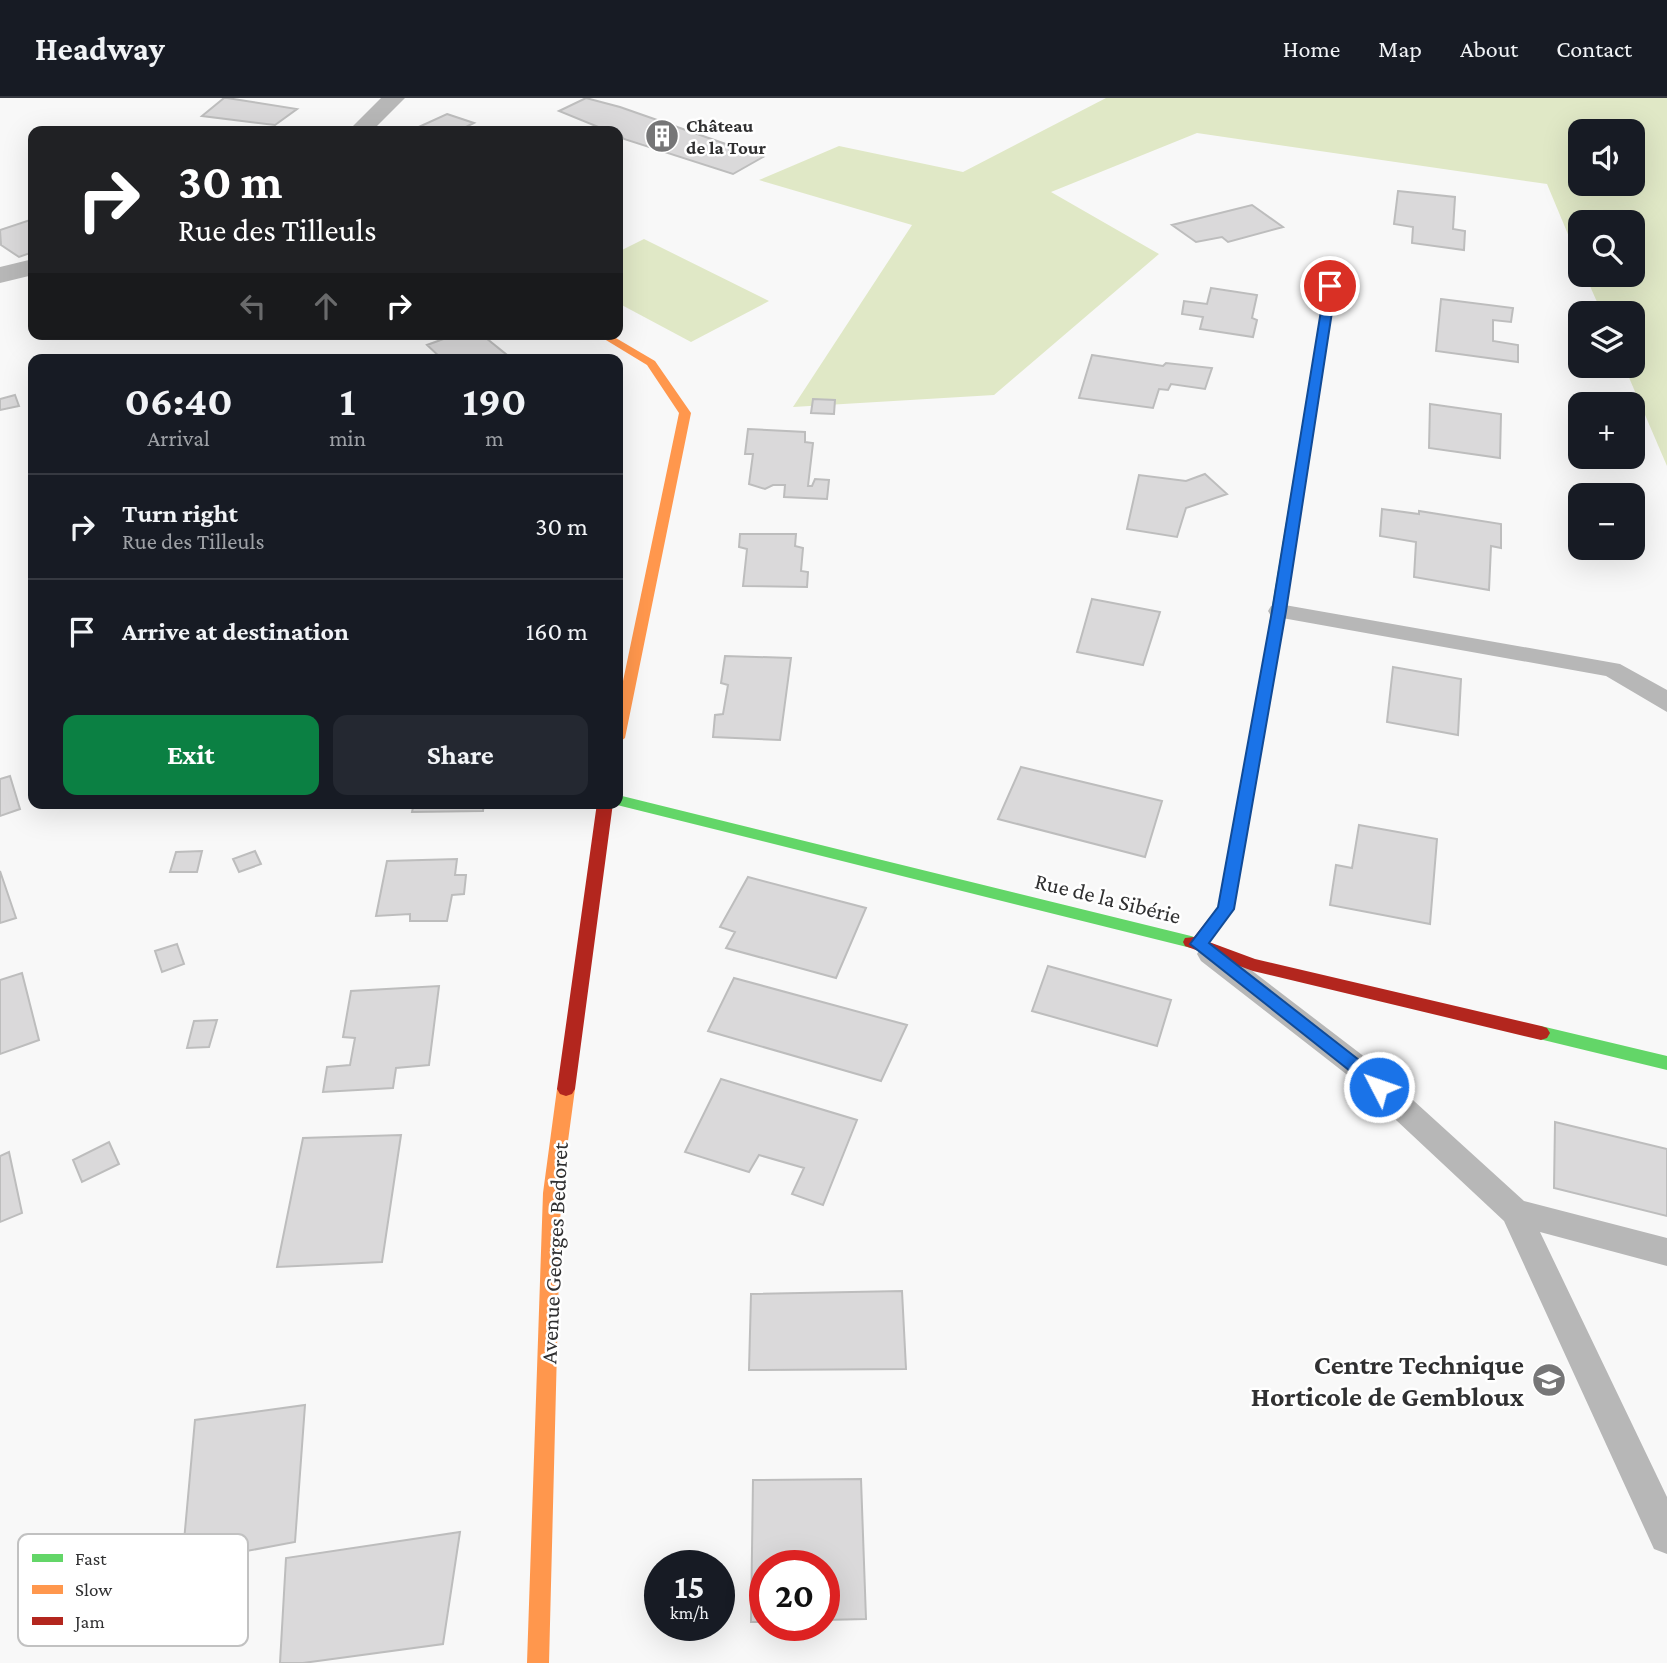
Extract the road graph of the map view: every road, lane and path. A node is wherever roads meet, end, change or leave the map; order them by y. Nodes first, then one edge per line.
1 (394, 98) edge
2 (364, 126) edge
3 (28, 268) edge
4 (0, 275) edge
5 (1330, 286) dead end
6 (611, 340) edge
7 (1279, 611) junction
8 (1667, 704) edge
9 (623, 714) edge
10 (623, 801) edge
11 (604, 809) edge
12 (1198, 944) junction
13 (1667, 1063) edge
14 (1515, 1212) junction
15 (1667, 1252) edge
16 (1667, 1536) edge
17 (538, 1663) edge

1 - 2 street
3 - 4 street
5 - 7 street
6 - 9 street
7 - 8 lane
7 - 12 street
10 - 12 street, Rue de la Sibérie
11 - 17 street, Avenue Georges Bedoret
12 - 13 street, Rue de la Sibérie
12 - 14 lane
14 - 15 lane
14 - 16 lane

